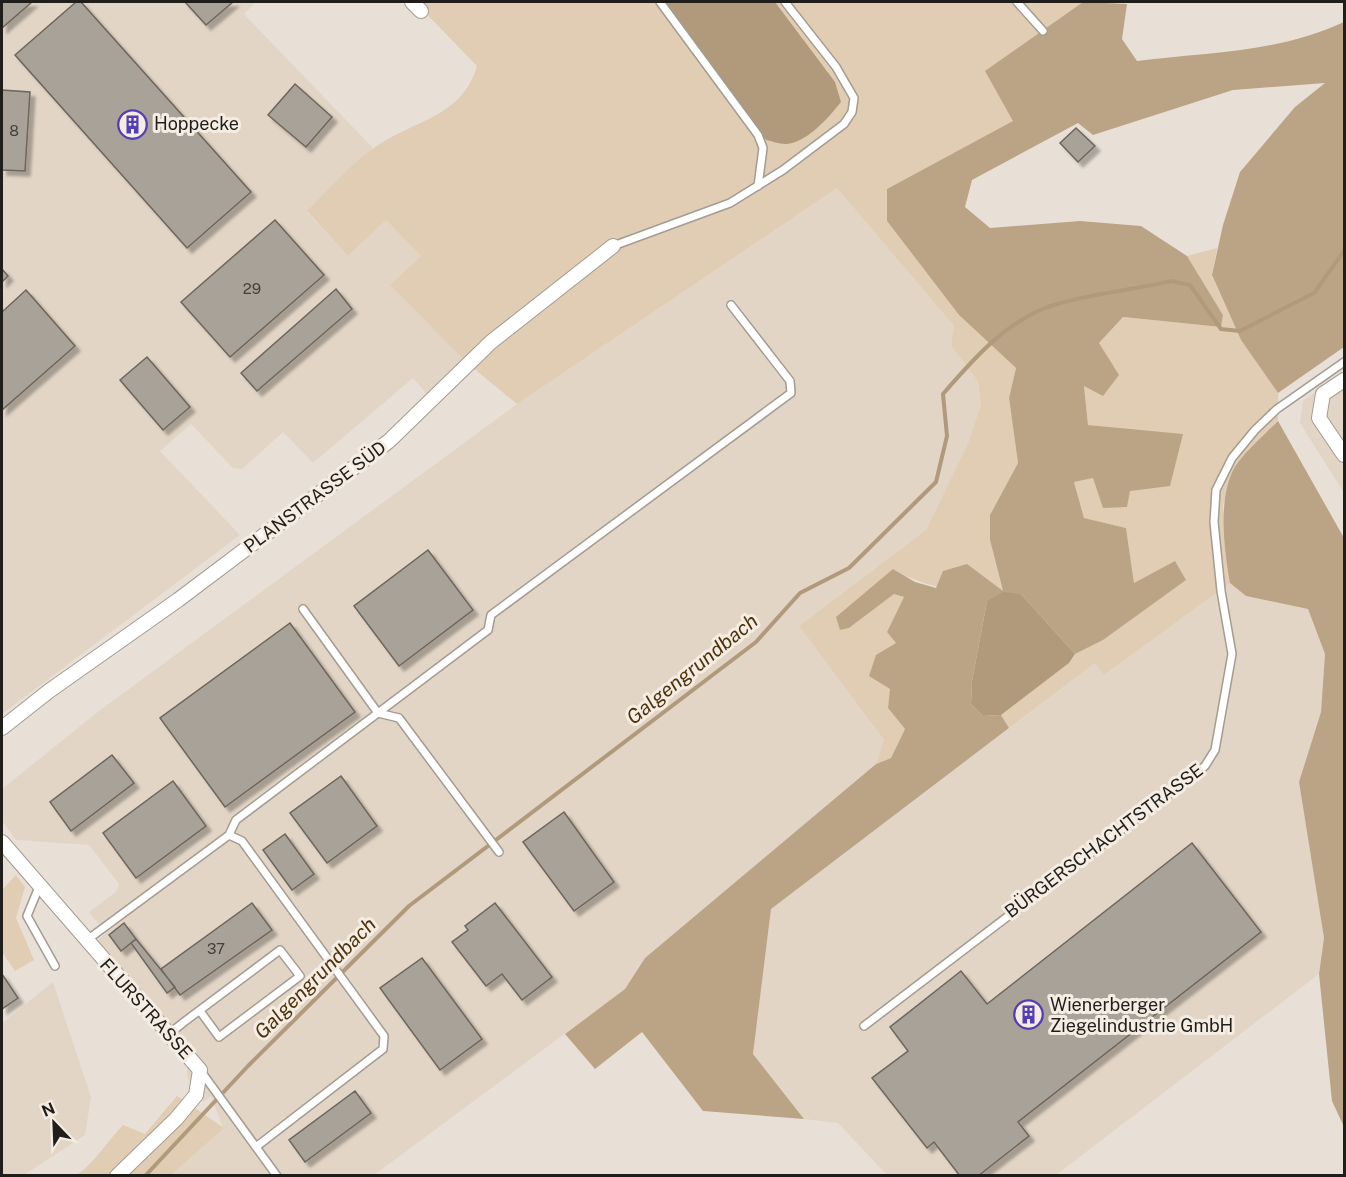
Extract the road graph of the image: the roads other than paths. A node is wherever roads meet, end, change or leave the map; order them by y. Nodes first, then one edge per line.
1 (660, 2) edge
2 (785, 2) edge
3 (1017, 2) edge
4 (1042, 31) dead end
5 (758, 186) junction
6 (613, 246) joint
7 (730, 305) dead end
8 (1344, 362) edge
9 (1344, 380) edge
10 (1344, 455) edge
11 (303, 609) dead end
12 (378, 713) junction
13 (2, 728) edge
14 (229, 835) junction
15 (2, 842) edge
16 (498, 852) dead end
17 (39, 887) junction
18 (86, 941) junction
19 (55, 966) dead end
20 (200, 1011) junction
21 (864, 1026) dead end
22 (169, 1034) junction
23 (200, 1070) junction
24 (256, 1147) junction
25 (117, 1176) edge
26 (277, 1176) edge

1 - 5 lane
2 - 5 lane
3 - 4 lane
5 - 6 lane
6 - 13 street, PLANSTRASSE SÜD
7 - 12 lane
8 - 21 lane, BÜRGERSCHACHTSTRASSE
9 - 10 street
11 - 12 lane
12 - 14 lane
12 - 16 lane
14 - 18 lane
14 - 24 lane
15 - 17 street, FLURSTRASSE
17 - 18 street, FLURSTRASSE
17 - 19 lane
18 - 22 street, FLURSTRASSE
20 - 20 lane
20 - 22 lane
22 - 23 street, FLURSTRASSE
23 - 24 lane
23 - 25 street, FLURSTRASSE
24 - 26 lane

